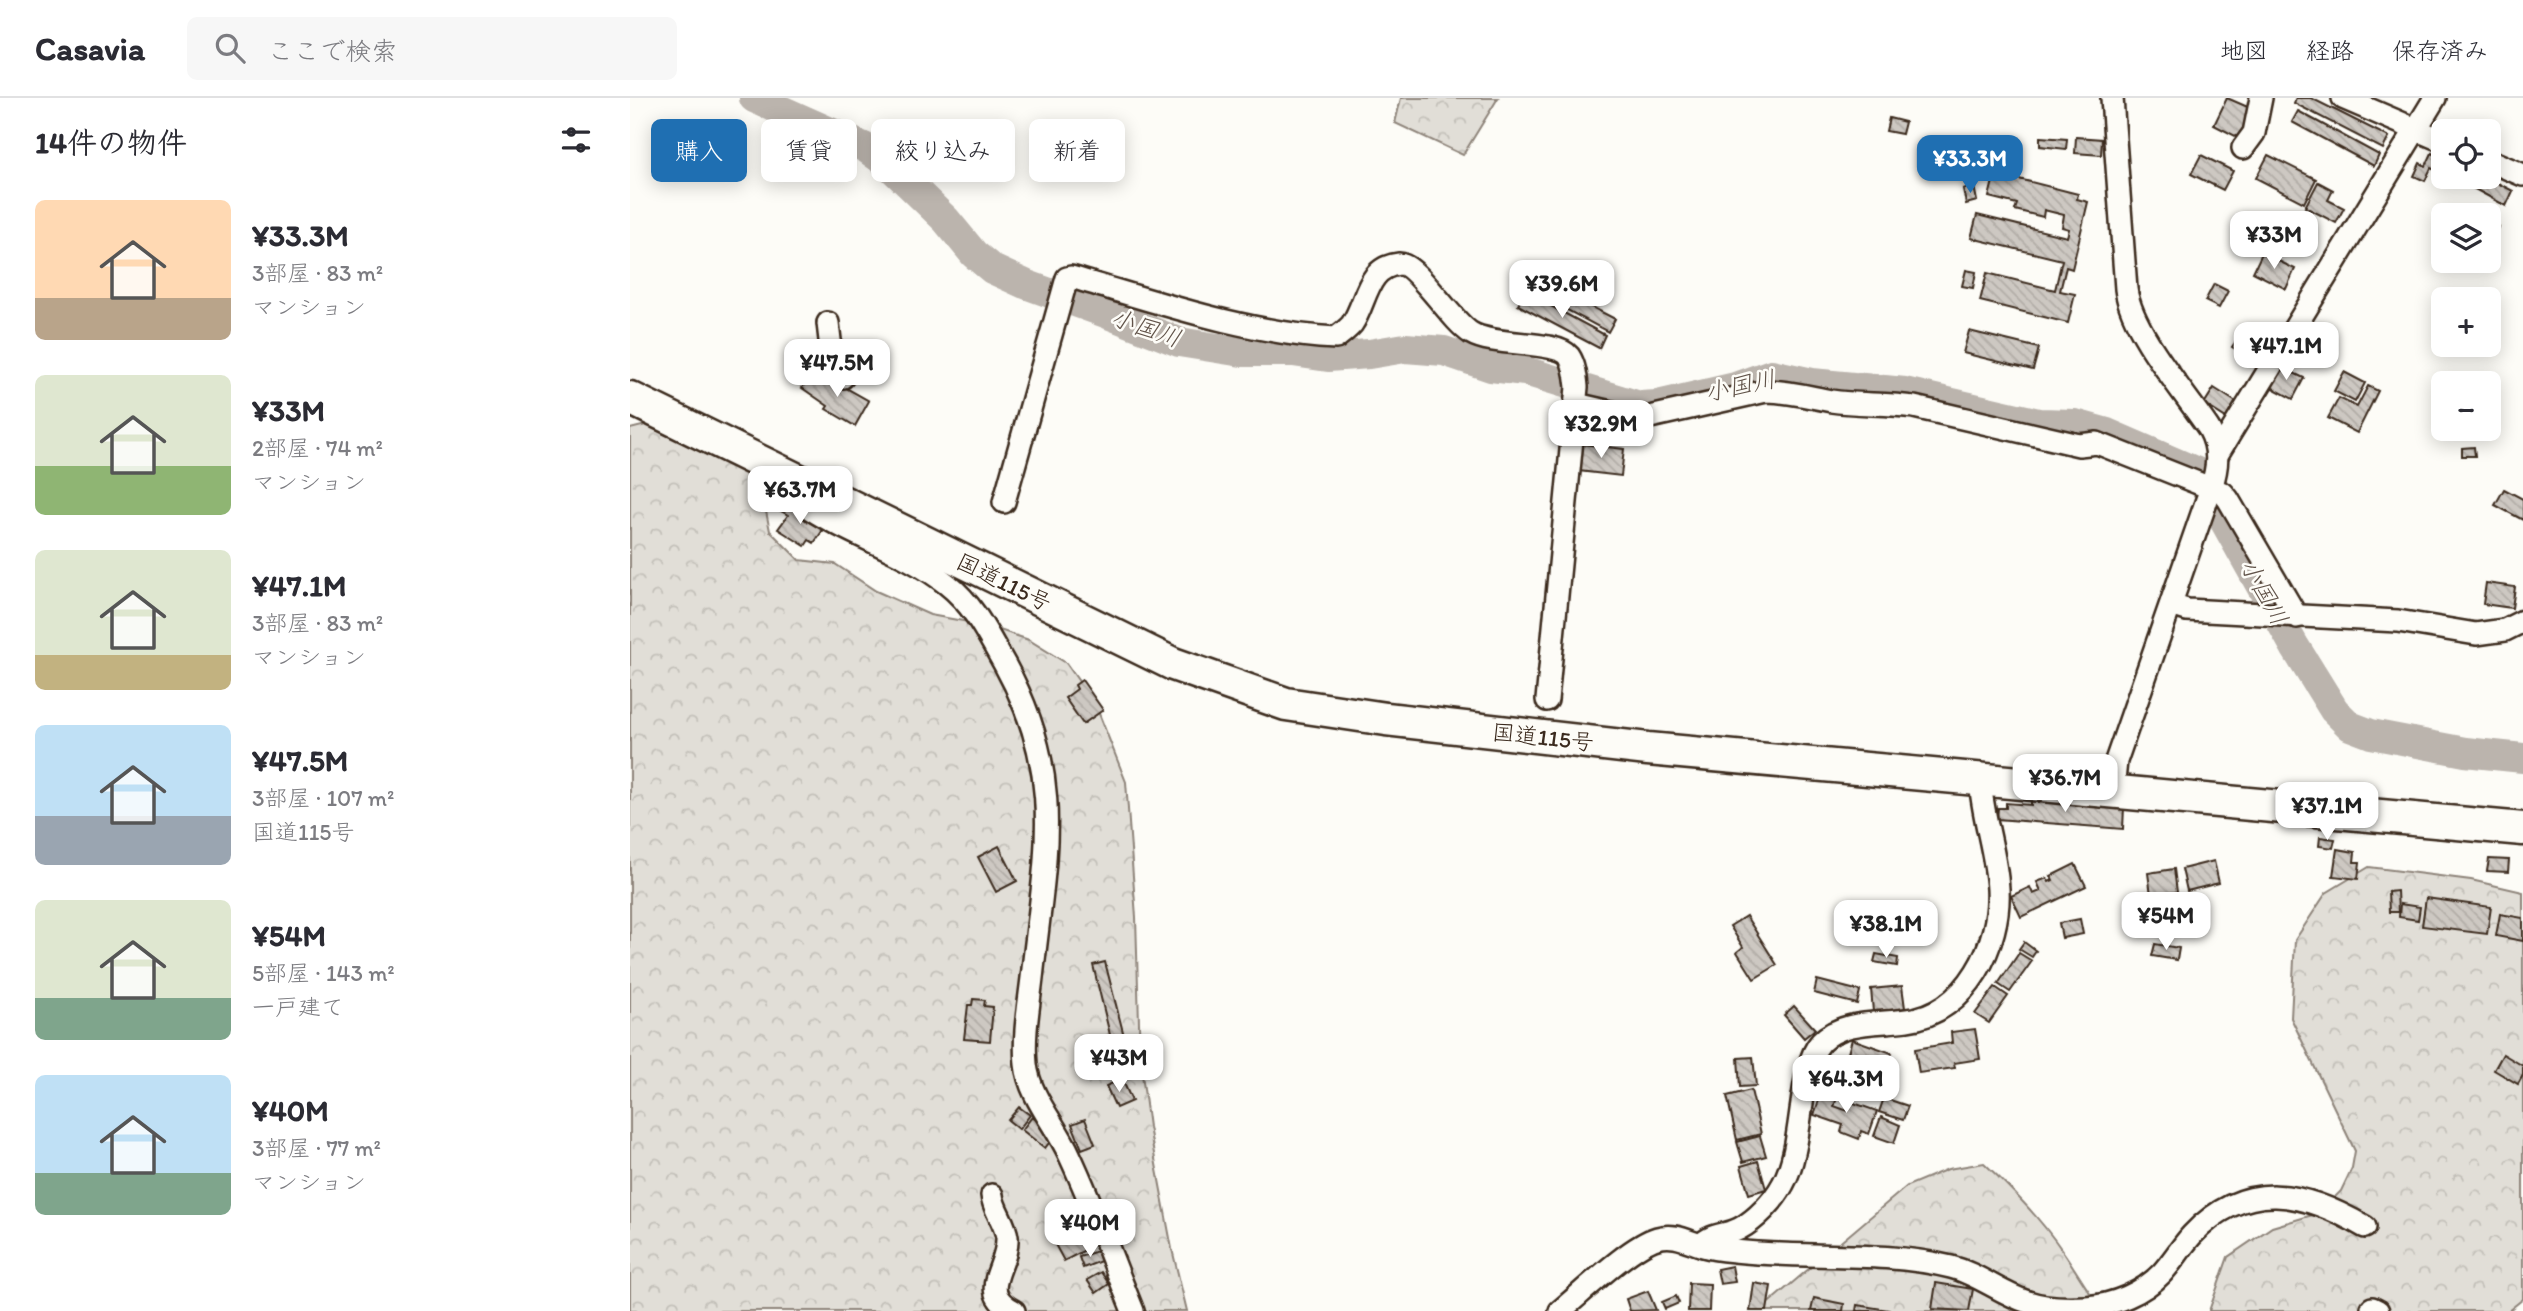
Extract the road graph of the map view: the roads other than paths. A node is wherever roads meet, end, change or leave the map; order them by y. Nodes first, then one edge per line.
1 (2112, 98) edge
2 (2261, 98) edge
3 (2343, 98) edge
4 (2435, 98) edge
5 (2415, 131) junction
6 (2431, 137) edge
7 (2243, 148) dead end
8 (2501, 165) edge
9 (2523, 175) edge
10 (828, 323) dead end
11 (843, 377) dead end
12 (630, 398) edge
13 (1576, 404) junction
14 (2217, 455) junction
15 (798, 481) junction
16 (2211, 488) junction
17 (1004, 502) dead end
18 (2171, 605) junction
19 (2297, 617) junction
20 (2523, 621) edge
21 (1547, 700) dead end
22 (1980, 779) junction
23 (2113, 790) junction
24 (2523, 830) edge
25 (992, 1195) dead end
26 (2365, 1227) dead end
27 (1701, 1245) junction
28 (1014, 1311) edge
29 (1133, 1311) edge
30 (1560, 1311) edge

1 - 14 street
2 - 7 street
3 - 5 street
4 - 5 street
5 - 6 street
5 - 14 street
8 - 9 street
10 - 11 street
12 - 15 highway, 国道115号
13 - 16 street
13 - 17 street
13 - 21 street
14 - 16 street
15 - 22 highway, 国道115号
15 - 29 street
16 - 18 street
16 - 19 street
18 - 19 street
18 - 23 street
19 - 20 street
22 - 23 highway, 国道115号
22 - 27 street
23 - 24 highway, 国道115号
25 - 28 street
26 - 27 street
27 - 30 street

